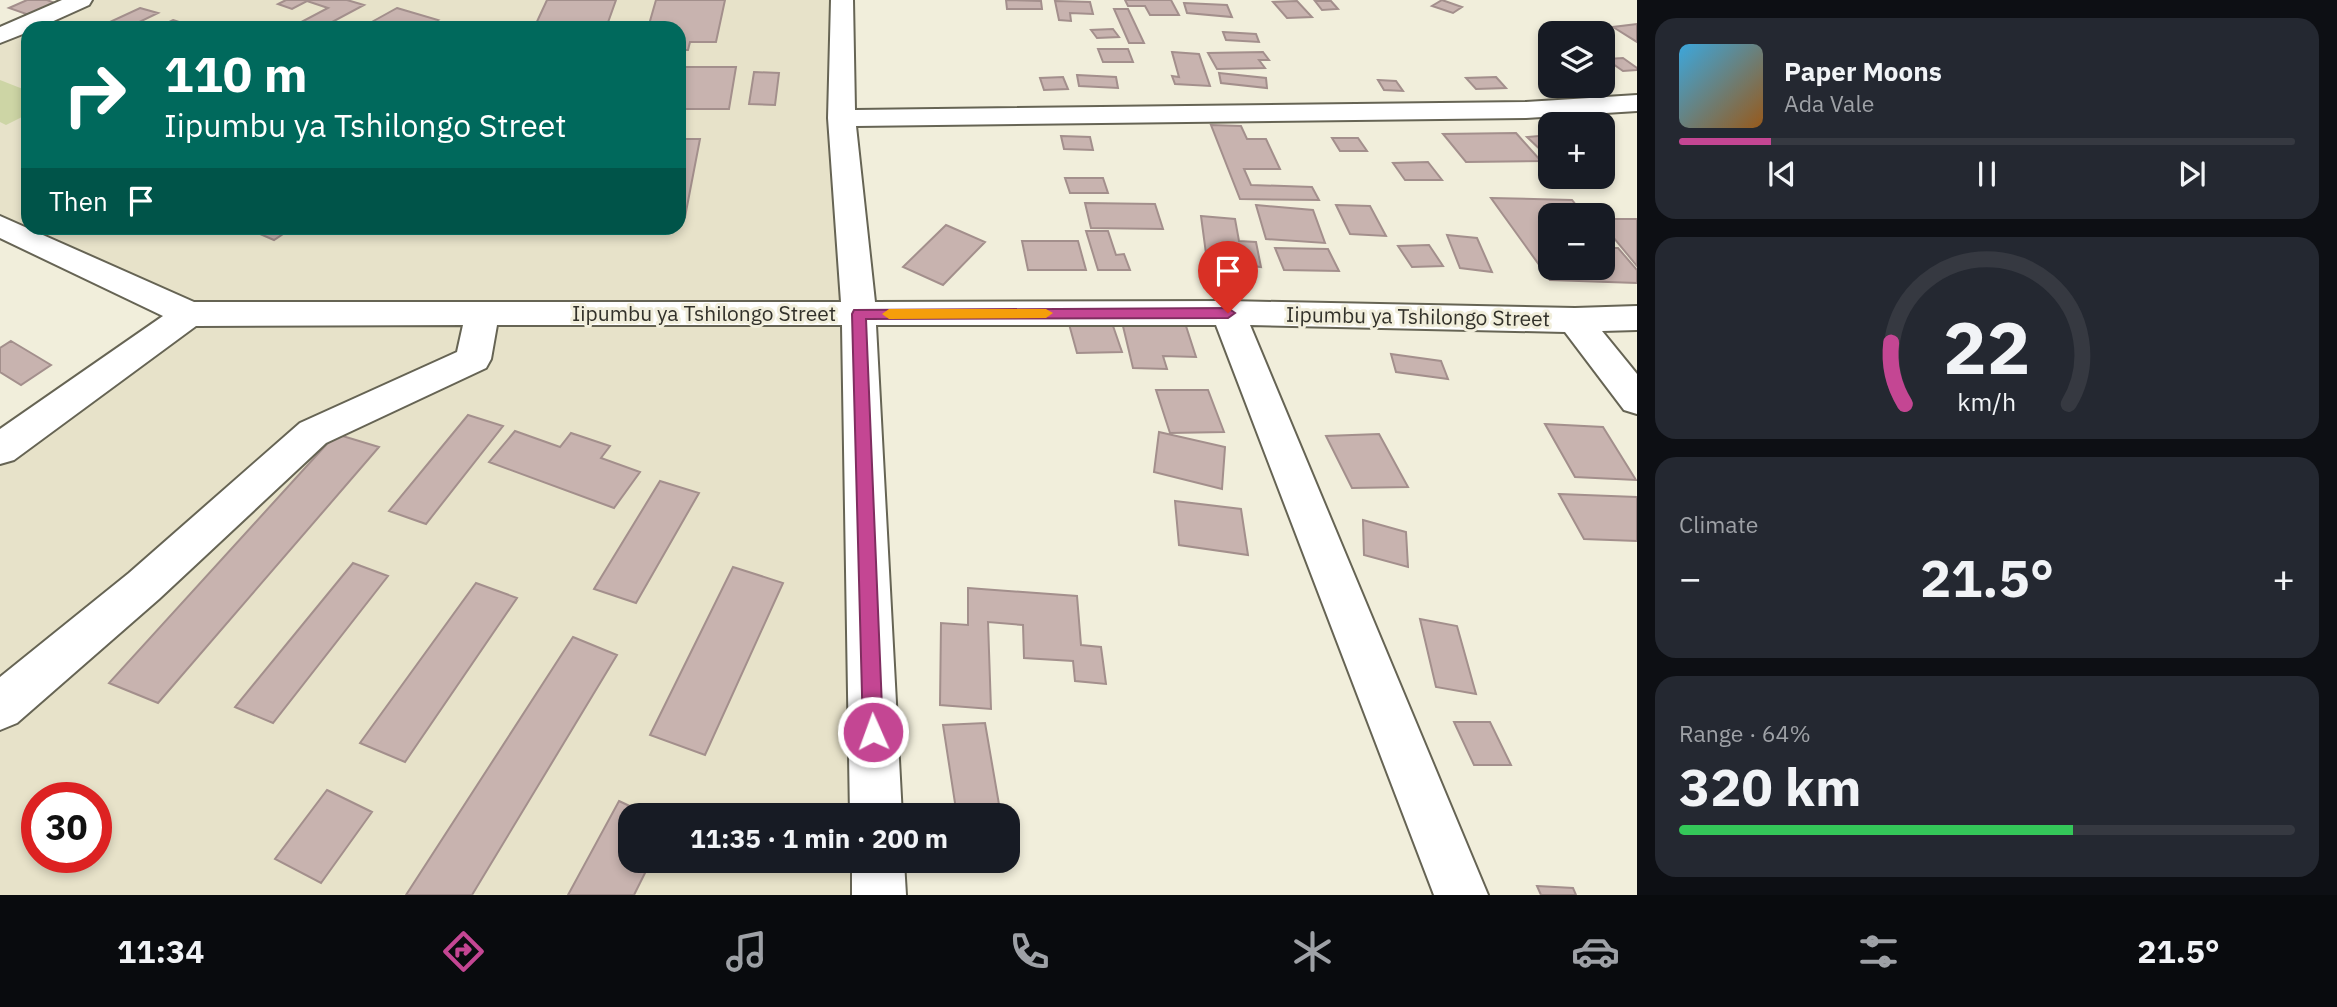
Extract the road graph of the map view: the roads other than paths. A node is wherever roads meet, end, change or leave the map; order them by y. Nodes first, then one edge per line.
1 (81, 0) edge
2 (842, 0) edge
3 (34, 21) edge
4 (21, 27) edge
5 (0, 36) edge
6 (1637, 103) edge
7 (842, 118) junction
8 (29, 235) edge
9 (1228, 313) junction
10 (189, 314) junction
11 (482, 314) junction
12 (859, 314) junction
13 (1637, 318) edge
14 (1575, 320) junction
15 (1637, 400) edge
16 (0, 449) edge
17 (0, 708) edge
18 (876, 803) edge
19 (878, 873) edge
20 (879, 895) edge
21 (1461, 895) edge

1 - 3 street
2 - 7 street
4 - 5 street
6 - 7 street
7 - 12 street
8 - 10 street, Iipumbu ya Tshilongo Street
9 - 12 street, Iipumbu ya Tshilongo Street
9 - 14 street, Iipumbu ya Tshilongo Street
9 - 21 street
10 - 11 street, Iipumbu ya Tshilongo Street
10 - 16 street
11 - 12 street, Iipumbu ya Tshilongo Street
11 - 17 street
12 - 18 street
13 - 14 street, Iipumbu ya Tshilongo Street
14 - 15 street
19 - 20 street

